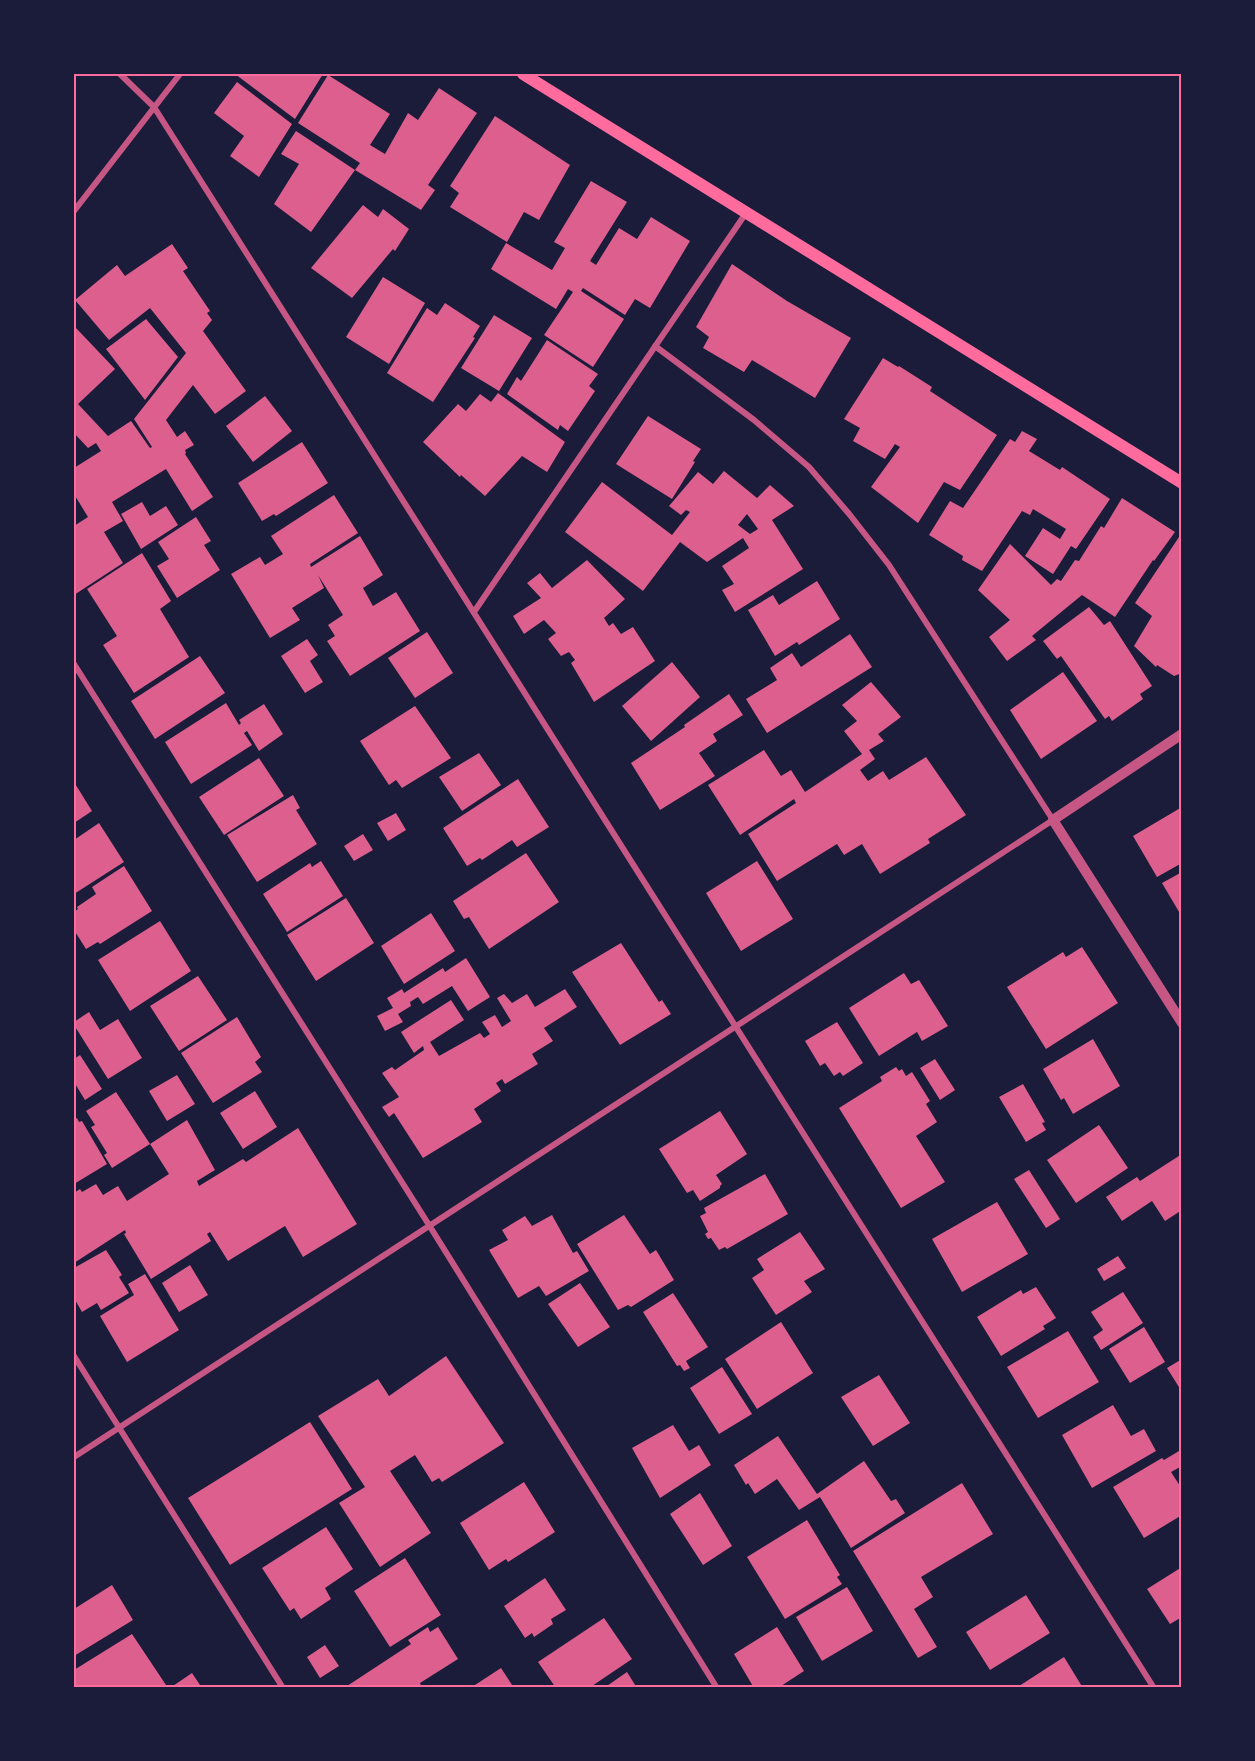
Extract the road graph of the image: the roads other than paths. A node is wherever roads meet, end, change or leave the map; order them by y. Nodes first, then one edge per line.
1 (120, 74) edge
2 (180, 74) edge
3 (523, 74) edge
4 (154, 107) junction
5 (74, 211) edge
6 (746, 212) junction
7 (655, 346) junction
8 (1182, 483) edge
9 (474, 612) junction
10 (74, 664) edge
11 (1182, 734) edge
12 (1053, 820) junction
13 (1182, 1023) edge
14 (736, 1026) junction
15 (429, 1225) junction
16 (74, 1356) edge
17 (119, 1427) junction
18 (74, 1457) edge
19 (283, 1688) edge
20 (717, 1688) edge
21 (1154, 1688) edge

1 - 4 street
2 - 4 street
3 - 6 main road
4 - 5 street
4 - 9 street
6 - 7 street
6 - 8 main road
7 - 9 street
7 - 12 street
9 - 14 street
10 - 15 street
11 - 12 street
12 - 13 street
12 - 14 street
14 - 15 street
14 - 21 street
15 - 17 street
15 - 20 street
16 - 17 street
17 - 18 street
17 - 19 street

